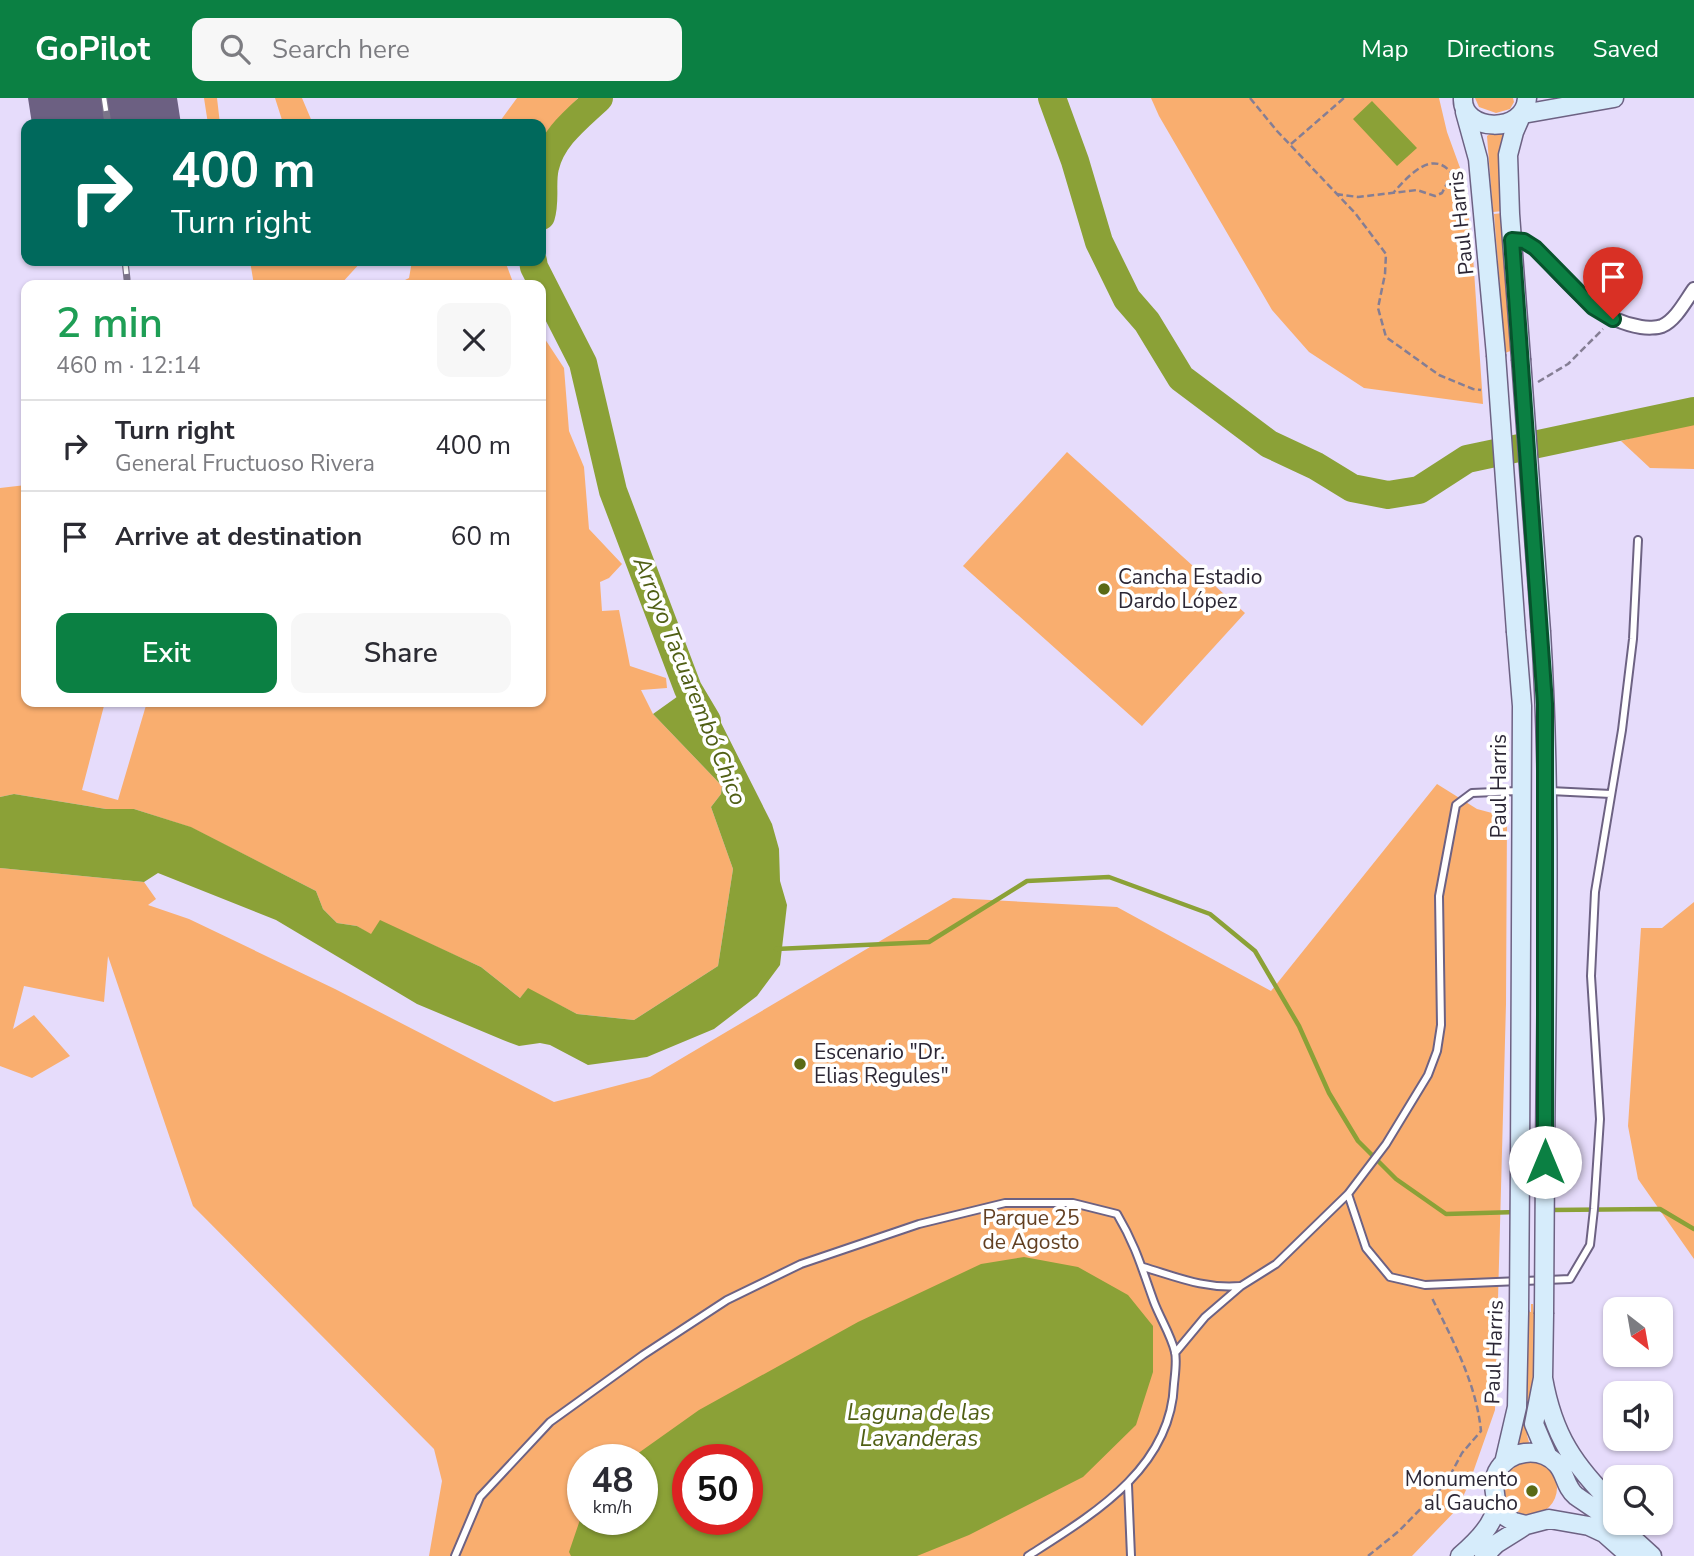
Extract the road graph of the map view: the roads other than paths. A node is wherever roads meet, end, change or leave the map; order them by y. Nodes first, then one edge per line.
1 (1614, 98) edge
2 (1464, 105) edge
3 (1523, 109) edge
4 (1512, 240) junction
5 (1694, 289) edge
6 (1638, 540) dead end
7 (1522, 791) junction
8 (1547, 791) junction
9 (1611, 794) junction
10 (1348, 1194) junction
11 (1143, 1267) junction
12 (1241, 1286) junction
13 (1175, 1353) junction
14 (1543, 1378) junction
15 (1548, 1457) junction
16 (1504, 1463) junction
17 (1128, 1485) junction
18 (1566, 1485) junction
19 (1603, 1493) edge
20 (1496, 1504) junction
21 (1549, 1519) junction
22 (1526, 1525) junction
23 (1645, 1535) edge
24 (455, 1556) edge
25 (1028, 1556) edge
26 (1131, 1556) edge
27 (1461, 1556) edge
28 (1484, 1556) edge
29 (1630, 1556) edge
30 (1652, 1556) edge
31 (1665, 1556) edge

1 - 3 main road
2 - 3 main road
2 - 7 main road, Paul Harris, bridge
3 - 4 main road, Paul Harris
4 - 5 street
4 - 8 main road, Paul Harris, bridge
6 - 9 lane
7 - 8 main road
7 - 10 lane
7 - 16 main road, Paul Harris, bridge
8 - 9 lane
8 - 14 main road, Paul Harris, bridge
9 - 10 lane
10 - 12 lane
11 - 12 lane
11 - 13 lane
11 - 24 lane
12 - 13 lane
13 - 17 lane
14 - 15 main road, Paul Harris
14 - 19 main road
15 - 16 main road
15 - 18 main road
16 - 20 main road
17 - 25 lane
17 - 26 lane
18 - 21 main road
18 - 30 main road
20 - 22 main road
20 - 27 main road
21 - 22 main road
21 - 29 main road
22 - 28 main road
23 - 31 main road

